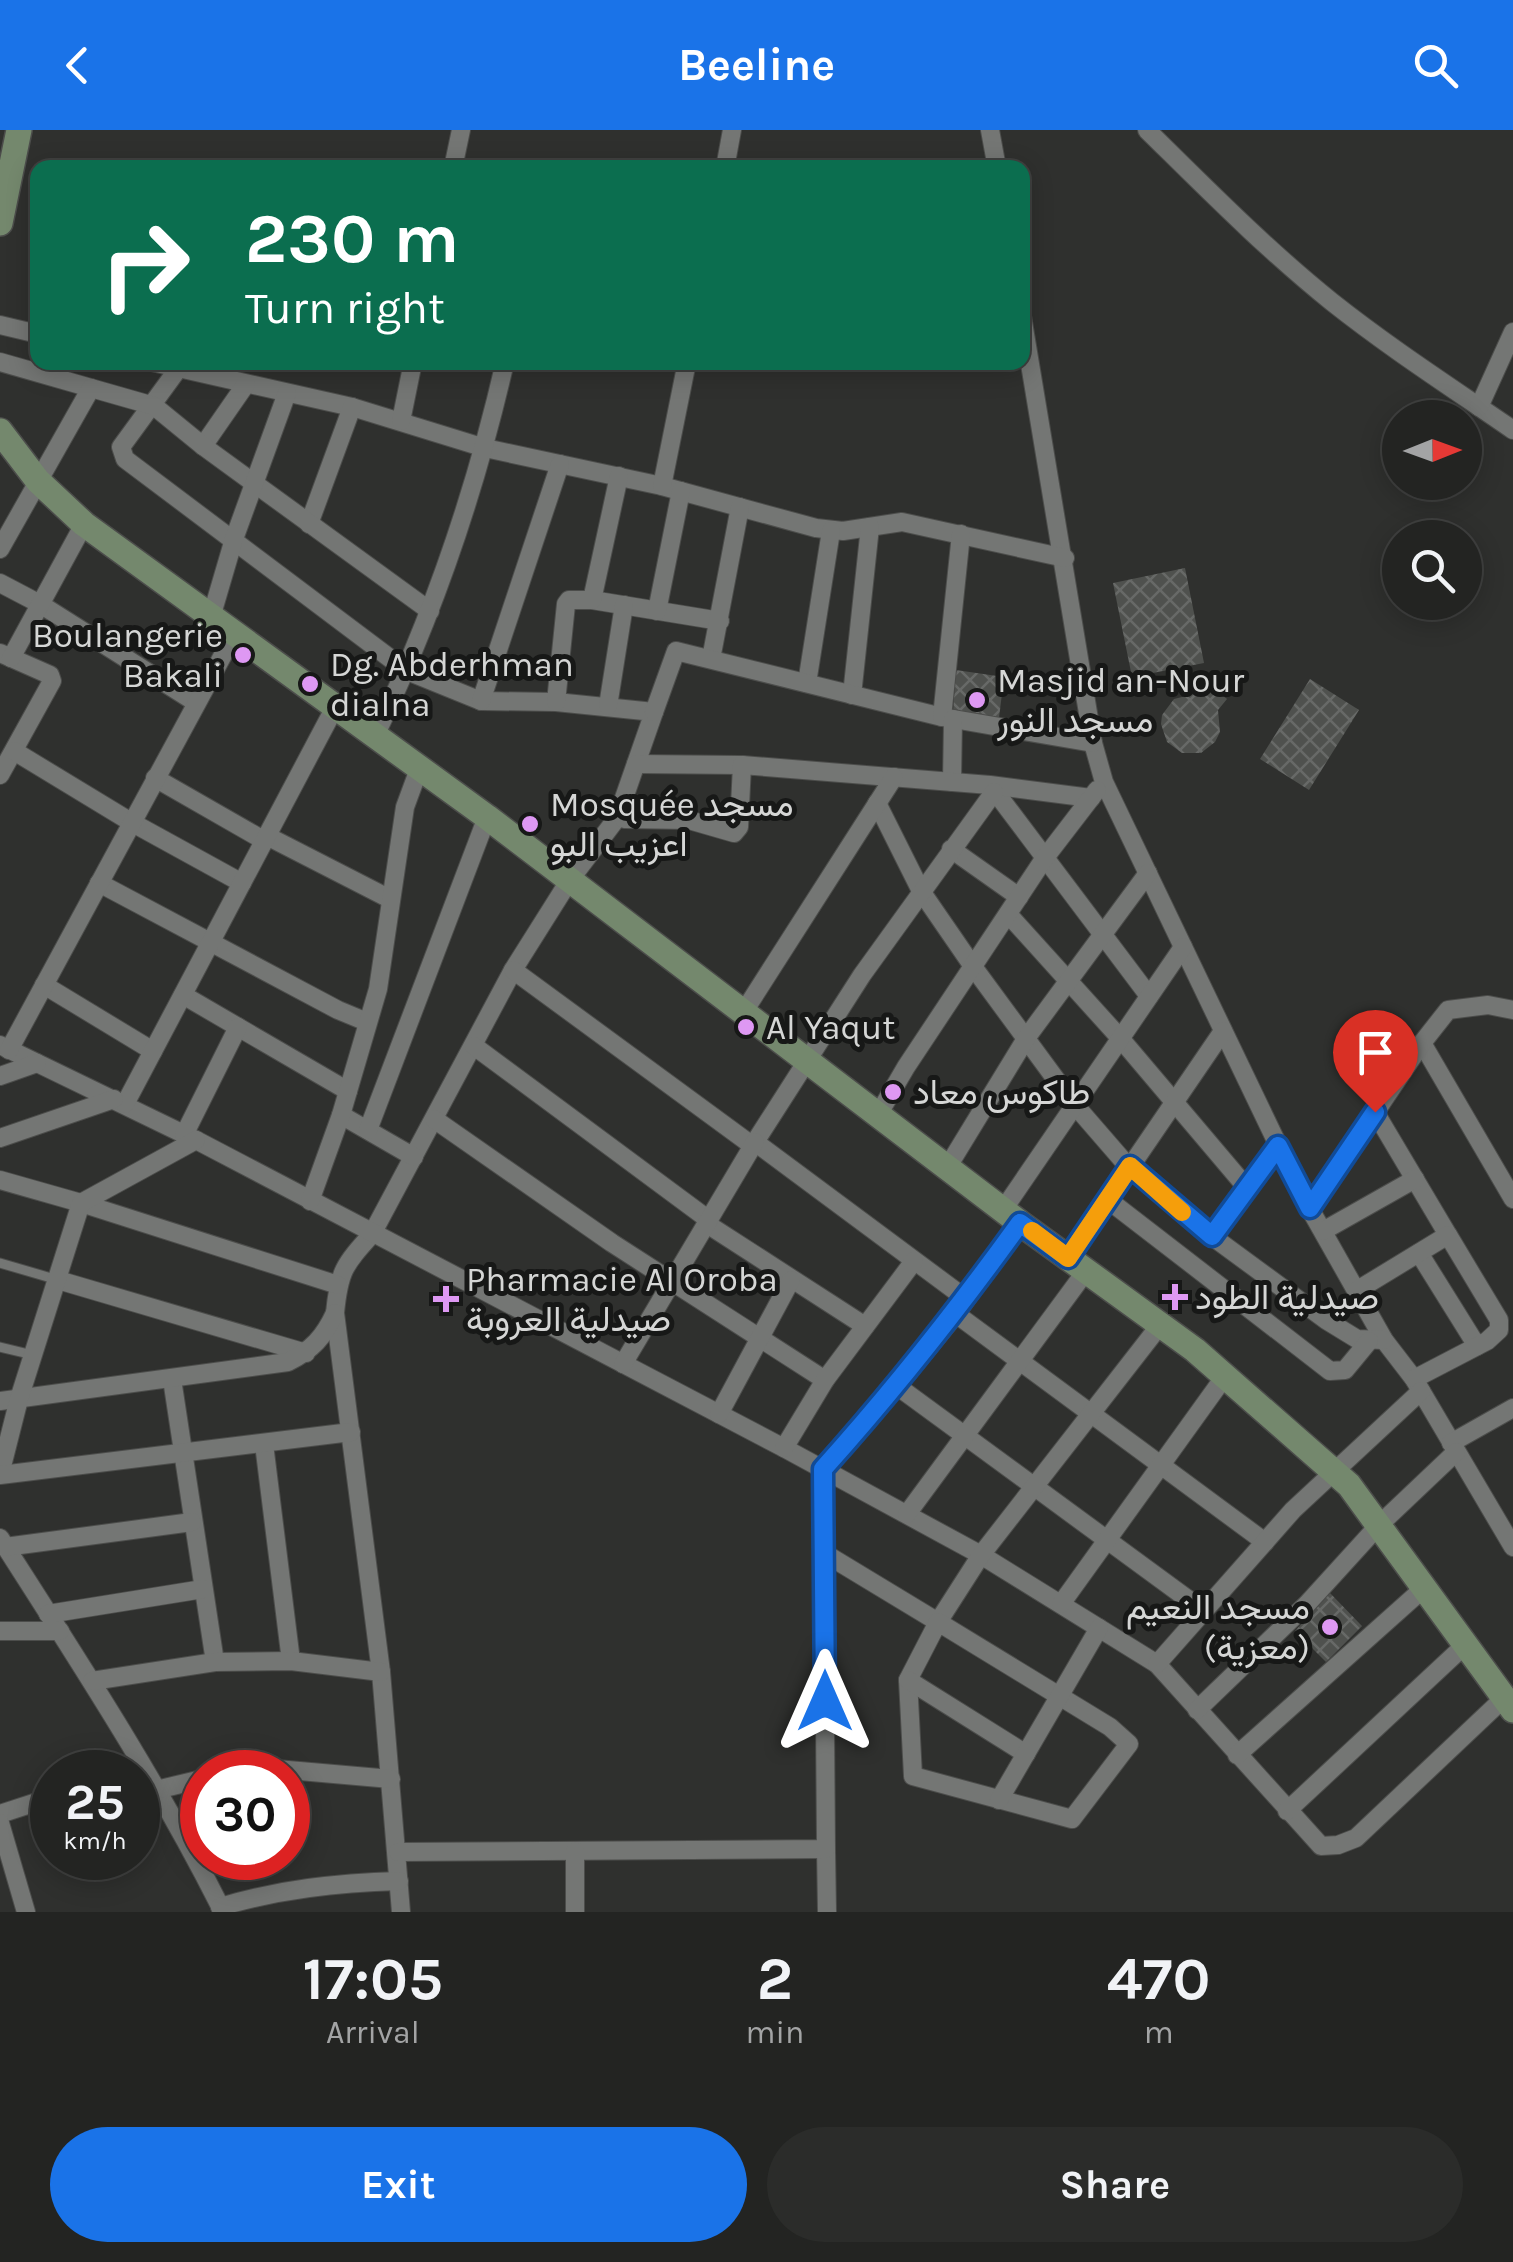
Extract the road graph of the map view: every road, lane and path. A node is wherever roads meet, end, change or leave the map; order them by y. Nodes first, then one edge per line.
1 (19, 130) edge
2 (461, 130) edge
3 (732, 130) edge
4 (990, 130) edge
5 (1147, 130) edge
6 (454, 160) edge
7 (726, 160) edge
8 (996, 160) edge
9 (0, 223) edge
10 (0, 325) edge
11 (30, 332) edge
12 (1513, 332) edge
13 (0, 362) edge
14 (1030, 362) edge
15 (177, 370) edge
16 (183, 370) edge
17 (411, 370) edge
18 (503, 370) edge
19 (686, 370) edge
20 (246, 384) junction
21 (91, 388) junction
22 (287, 393) junction
23 (1469, 400) edge
24 (1482, 400) edge
25 (154, 406) junction
26 (352, 407) junction
27 (1482, 409) edge
28 (401, 421) junction
29 (1513, 430) edge
30 (0, 431) edge
31 (203, 446) junction
32 (485, 448) junction
33 (560, 464) junction
34 (620, 476) junction
35 (38, 481) junction
36 (253, 482) junction
37 (672, 488) junction
38 (740, 507) junction
39 (84, 524) junction
40 (309, 524) junction
41 (870, 527) junction
42 (831, 530) junction
43 (961, 534) junction
44 (234, 539) junction
45 (0, 549) edge
46 (1064, 558) junction
47 (0, 584) edge
48 (592, 600) junction
49 (40, 604) junction
50 (624, 606) junction
51 (430, 611) junction
52 (657, 611) junction
53 (212, 614) junction
54 (684, 615) junction
55 (720, 621) junction
56 (236, 631) junction
57 (676, 651) junction
58 (6, 655) edge
59 (711, 659) junction
60 (407, 670) junction
61 (806, 683) junction
62 (852, 695) junction
63 (481, 701) junction
64 (195, 702) junction
65 (556, 702) junction
66 (608, 706) junction
67 (335, 707) junction
68 (654, 712) junction
69 (948, 718) junction
70 (375, 736) junction
71 (1093, 744) junction
72 (14, 751) junction
73 (636, 764) junction
74 (742, 765) junction
75 (419, 768) junction
76 (0, 775) edge
77 (894, 777) junction
78 (155, 778) junction
79 (952, 782) junction
80 (1104, 782) junction
81 (992, 788) junction
82 (1092, 798) junction
83 (877, 803) junction
84 (487, 817) junction
85 (624, 819) dead end
86 (131, 822) junction
87 (266, 839) junction
88 (952, 850) junction
89 (1044, 859) junction
90 (1148, 873) junction
91 (569, 880) junction
92 (98, 882) junction
93 (242, 883) junction
94 (922, 891) junction
95 (1019, 897) junction
96 (390, 899) junction
97 (1008, 914) junction
98 (1102, 936) junction
99 (212, 940) junction
100 (1183, 947) junction
101 (974, 968) junction
102 (513, 970) junction
103 (1069, 982) junction
104 (44, 986) junction
105 (183, 995) junction
106 (1149, 996) junction
107 (1513, 1010) edge
108 (743, 1012) junction
109 (368, 1022) junction
110 (238, 1027) junction
111 (1223, 1031) junction
112 (1026, 1037) junction
113 (1120, 1038) junction
114 (1422, 1043) junction
115 (474, 1046) junction
116 (5, 1048) edge
117 (153, 1051) junction
118 (806, 1061) junction
119 (37, 1062) junction
120 (0, 1076) edge
121 (348, 1091) junction
122 (120, 1101) junction
123 (1074, 1104) junction
124 (1174, 1104) junction
125 (1375, 1112) junction
126 (341, 1115) junction
127 (878, 1115) junction
128 (434, 1119) junction
129 (368, 1130) junction
130 (0, 1138) edge
131 (190, 1138) junction
132 (754, 1144) junction
133 (1278, 1146) junction
134 (414, 1157) junction
135 (1130, 1166) junction
136 (947, 1168) junction
137 (1415, 1179) junction
138 (0, 1180) edge
139 (1247, 1188) junction
140 (1513, 1199) edge
141 (1108, 1200) junction
142 (310, 1201) junction
143 (81, 1203) junction
144 (1310, 1208) junction
145 (1011, 1216) junction
146 (708, 1222) junction
147 (1322, 1231) junction
148 (372, 1234) junction
149 (1448, 1235) junction
150 (1212, 1236) junction
151 (1419, 1252) junction
152 (914, 1261) junction
153 (0, 1263) edge
154 (1077, 1264) junction
155 (58, 1280) junction
156 (791, 1280) junction
157 (672, 1282) junction
158 (338, 1285) junction
159 (1356, 1290) junction
160 (960, 1306) junction
161 (336, 1313) junction
162 (1160, 1325) junction
163 (865, 1326) junction
164 (758, 1336) junction
165 (1376, 1340) junction
166 (0, 1346) edge
167 (1477, 1346) junction
168 (306, 1353) junction
169 (33, 1355) junction
170 (1020, 1360) junction
171 (622, 1364) junction
172 (1226, 1376) junction
173 (172, 1379) junction
174 (825, 1380) junction
175 (1417, 1385) junction
176 (898, 1386) junction
177 (10, 1400) edge
178 (1513, 1408) edge
179 (720, 1414) junction
180 (1090, 1414) junction
181 (351, 1432) junction
182 (966, 1434) junction
183 (264, 1444) junction
184 (1453, 1447) junction
185 (784, 1448) junction
186 (181, 1454) junction
187 (1161, 1467) junction
188 (823, 1469) junction
189 (1334, 1470) junction
190 (0, 1475) edge
191 (1034, 1484) junction
192 (907, 1514) junction
193 (192, 1522) junction
194 (1507, 1524) edge
195 (1378, 1526) junction
196 (3, 1542) edge
197 (1106, 1542) junction
198 (1264, 1542) junction
199 (1513, 1547) edge
200 (824, 1553) junction
201 (981, 1555) junction
202 (1424, 1588) junction
203 (203, 1589) junction
204 (1061, 1604) junction
205 (1204, 1611) junction
206 (48, 1614) junction
207 (938, 1622) junction
208 (1100, 1628) junction
209 (0, 1631) edge
210 (60, 1632) junction
211 (1465, 1645) junction
212 (290, 1660) junction
213 (215, 1662) junction
214 (1156, 1664) junction
215 (382, 1672) junction
216 (908, 1680) junction
217 (92, 1681) junction
218 (1060, 1696) junction
219 (1508, 1705) edge
220 (1197, 1710) junction
221 (126, 1750) edge
222 (1026, 1754) junction
223 (1238, 1756) junction
224 (310, 1772) edge
225 (391, 1779) junction
226 (160, 1797) edge
227 (999, 1800) junction
228 (30, 1804) edge
229 (1287, 1811) junction
230 (0, 1814) edge
231 (0, 1823) edge
232 (826, 1849) junction
233 (575, 1851) junction
234 (398, 1852) junction
235 (400, 1881) junction
236 (222, 1910) edge
237 (26, 1912) edge
238 (401, 1912) edge
239 (575, 1912) edge
240 (827, 1912) edge

1 - 9 main road
2 - 6 street
3 - 7 street
4 - 8 street
5 - 23 street
10 - 11 street
12 - 24 street
13 - 21 street
14 - 46 street
15 - 25 street
16 - 20 street
17 - 28 street
18 - 32 street
19 - 37 street
20 - 22 street
20 - 31 street
21 - 25 street
21 - 35 street
22 - 26 street
22 - 36 street
25 - 31 street
25 - 44 street
26 - 28 street
26 - 40 street
27 - 29 street
28 - 32 street
30 - 35 main road
31 - 36 street
32 - 33 street
32 - 51 street
33 - 34 street
33 - 63 street
34 - 37 street
34 - 48 street
35 - 39 main road
35 - 45 street
36 - 40 street
36 - 44 street
37 - 38 street
37 - 52 street
38 - 42 street
38 - 55 street
39 - 49 street
39 - 53 main road
40 - 51 street
41 - 42 street
41 - 43 street
41 - 62 street
42 - 61 street
43 - 46 street
43 - 69 street
44 - 53 street
44 - 60 street
46 - 71 street
47 - 49 street
48 - 50 street
48 - 65 street
49 - 58 street
49 - 64 street
50 - 52 street
50 - 66 street
51 - 60 street
52 - 54 street
53 - 56 main road
54 - 55 street
54 - 57 street
55 - 59 street
56 - 64 street
56 - 67 main road
57 - 59 street
57 - 68 street
58 - 72 street
59 - 61 street
60 - 63 street
60 - 70 street
61 - 62 street
62 - 69 street
63 - 65 street
64 - 78 street
65 - 66 street
66 - 68 street
67 - 70 main road
67 - 87 street
68 - 73 street
69 - 71 street
69 - 79 street
70 - 75 main road
71 - 80 street
72 - 76 street
72 - 86 street
73 - 74 street
73 - 91 street
74 - 77 street
74 - 85 street
75 - 84 main road
75 - 96 street
77 - 79 street
77 - 83 street
78 - 86 street
78 - 87 street
79 - 81 street
80 - 82 street
80 - 90 street
81 - 82 street
81 - 88 street
81 - 89 street
82 - 89 street
83 - 94 street
83 - 108 street
84 - 91 main road
84 - 129 street
86 - 92 street
86 - 93 street
87 - 93 street
87 - 96 street
88 - 94 street
88 - 95 street
89 - 95 street
89 - 98 street
90 - 98 street
90 - 100 street
91 - 102 street
91 - 108 main road
92 - 99 street
92 - 104 street
93 - 99 street
94 - 101 street
94 - 118 street
95 - 97 street
96 - 109 street
97 - 101 street
97 - 103 street
98 - 103 street
98 - 106 street
99 - 105 street
99 - 109 street
100 - 106 street
100 - 111 street
101 - 112 street
101 - 127 street
102 - 115 street
102 - 132 street
103 - 112 street
103 - 113 street
104 - 116 street
104 - 117 street
105 - 110 street
105 - 117 street
106 - 113 street
107 - 114 street
108 - 118 main road
109 - 121 street
110 - 121 street
110 - 131 street
111 - 124 street
111 - 133 street
112 - 123 street
112 - 136 street
113 - 123 street
113 - 124 street
114 - 125 street
114 - 140 street
115 - 128 street
115 - 146 street
116 - 119 street
117 - 122 street
118 - 127 main road
118 - 132 street
119 - 120 street
119 - 122 street
121 - 126 street
122 - 130 street
122 - 131 street
123 - 135 street
123 - 145 street
124 - 135 street
124 - 139 street
125 - 137 street
125 - 144 street
126 - 129 street
126 - 142 street
127 - 136 main road
128 - 134 street
128 - 157 street
129 - 134 street
131 - 142 street
131 - 143 street
132 - 146 street
132 - 152 street
133 - 139 street
133 - 144 street
134 - 148 street
135 - 141 street
135 - 150 street
136 - 145 main road
137 - 147 street
137 - 149 street
138 - 143 street
139 - 150 street
141 - 154 street
141 - 165 street
142 - 148 street
143 - 155 street
143 - 158 street
144 - 147 street
145 - 154 main road
145 - 160 street
146 - 156 street
146 - 157 street
147 - 159 street
148 - 158 street
148 - 171 street
149 - 151 street
149 - 167 street
150 - 165 street
151 - 159 street
151 - 167 street
152 - 160 street
152 - 163 street
153 - 155 lane
154 - 162 main road
154 - 170 street
155 - 168 street
155 - 169 street
156 - 163 street
156 - 164 street
157 - 164 street
157 - 171 street
158 - 161 street
159 - 165 street
160 - 170 street
160 - 176 street
161 - 168 street
161 - 181 street
162 - 172 main road
162 - 180 street
163 - 174 street
164 - 174 street
164 - 179 street
165 - 175 street
166 - 169 lane
167 - 175 street
168 - 173 street
169 - 177 street
170 - 180 street
170 - 182 street
171 - 179 street
172 - 187 street
172 - 189 main road
173 - 177 street
173 - 186 street
174 - 185 street
175 - 184 street
175 - 189 street
176 - 182 street
176 - 188 street
177 - 190 street
178 - 184 street
179 - 185 street
180 - 187 street
180 - 191 street
181 - 183 street
181 - 215 street
182 - 191 street
182 - 192 street
183 - 186 street
183 - 212 street
184 - 194 street
184 - 195 street
185 - 188 street
186 - 190 street
186 - 193 street
187 - 197 street
187 - 198 street
188 - 192 street
188 - 200 street
189 - 195 main road
189 - 198 street
191 - 197 street
191 - 201 street
192 - 201 street
193 - 196 street
193 - 203 street
194 - 199 street
195 - 202 main road
195 - 220 street
196 - 206 street
197 - 204 street
197 - 205 street
198 - 205 street
200 - 207 street
200 - 232 street
201 - 204 street
201 - 207 street
202 - 211 main road
202 - 223 street
203 - 206 street
203 - 213 street
204 - 208 street
205 - 214 street
206 - 210 street
207 - 216 street
207 - 218 street
208 - 214 street
208 - 218 street
209 - 210 street
210 - 217 street
211 - 219 main road
211 - 229 street
212 - 213 street
212 - 215 street
213 - 217 street
214 - 220 street
215 - 225 street
216 - 222 street
216 - 227 street
217 - 221 street
218 - 222 street
218 - 227 street
219 - 229 street
220 - 223 street
222 - 227 street
223 - 229 street
224 - 225 street
225 - 234 street
226 - 236 street
228 - 230 street
231 - 237 street
232 - 233 street
232 - 240 street
233 - 234 street
233 - 239 street
234 - 235 street
235 - 236 street
235 - 238 street

